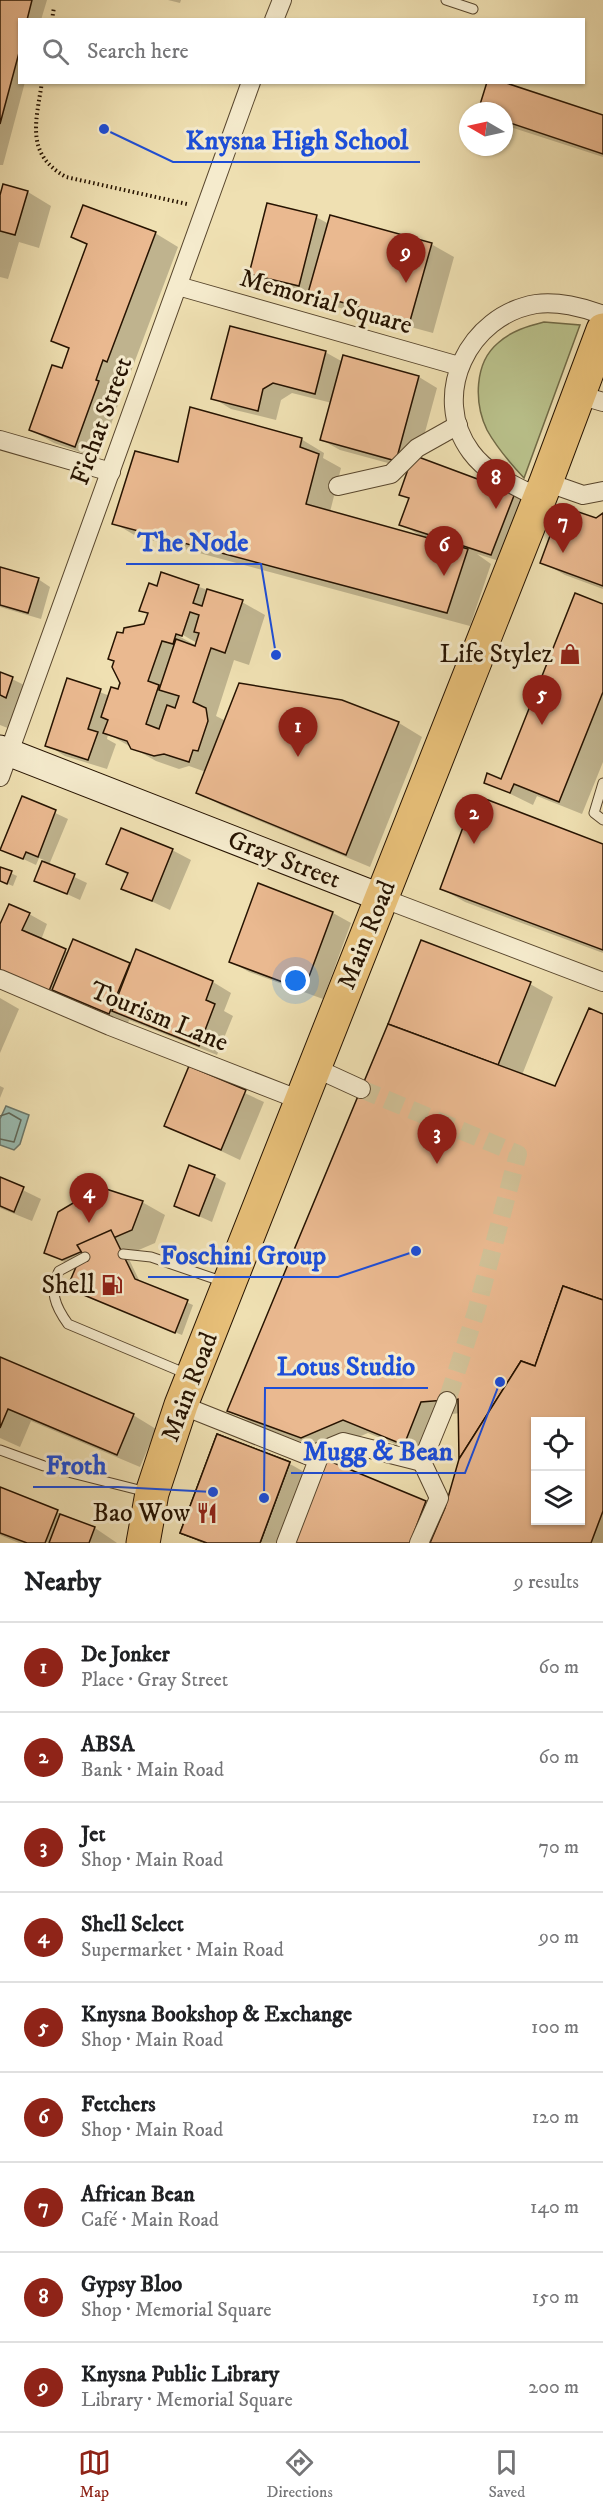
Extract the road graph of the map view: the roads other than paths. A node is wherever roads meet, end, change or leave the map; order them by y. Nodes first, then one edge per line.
1 (282, 0) edge
2 (446, 0) edge
3 (472, 9) dead end
4 (275, 18) edge
5 (250, 84) edge
6 (178, 286) junction
7 (603, 315) edge
8 (603, 330) edge
9 (459, 366) junction
10 (591, 399) edge
11 (458, 425) junction
12 (0, 441) edge
13 (111, 472) junction
14 (338, 486) dead end
15 (542, 490) junction
16 (603, 491) edge
17 (5, 750) edge
18 (0, 777) edge
19 (603, 783) edge
20 (603, 820) edge
21 (382, 898) junction
22 (0, 979) edge
23 (603, 982) edge
24 (313, 1067) junction
25 (361, 1089) tunnel mouth
26 (300, 1100) junction
27 (123, 1254) dead end
28 (85, 1257) dead end
29 (230, 1284) junction
30 (187, 1391) junction
31 (447, 1401) tunnel mouth
32 (0, 1450) edge
33 (321, 1452) junction
34 (422, 1462) junction
35 (152, 1493) junction
36 (143, 1543) edge
37 (286, 1543) edge
38 (419, 1543) edge

1 - 4 street
2 - 3 lane
5 - 6 street, Fichat Street
6 - 9 street, Memorial Square
6 - 13 street, Fichat Street
7 - 9 street
8 - 10 highway, Main Road
9 - 11 street
10 - 15 highway, Main Road
11 - 14 street
11 - 15 street
12 - 13 street
13 - 17 street, Fichat Street
15 - 16 street
15 - 21 highway, Main Road
17 - 18 street, Fichat Street
17 - 21 street, Gray Street
19 - 20 lane
21 - 23 street, Gray Street
21 - 24 highway, Main Road
22 - 26 street, Tourism Lane
24 - 25 street
24 - 26 highway, Main Road
26 - 29 highway, Main Road
27 - 29 lane
28 - 30 lane
29 - 30 highway, Main Road
30 - 33 street
30 - 35 highway, Main Road
31 - 34 street
32 - 35 lane
33 - 34 street
33 - 37 street
34 - 38 street
35 - 36 highway, Main Road

